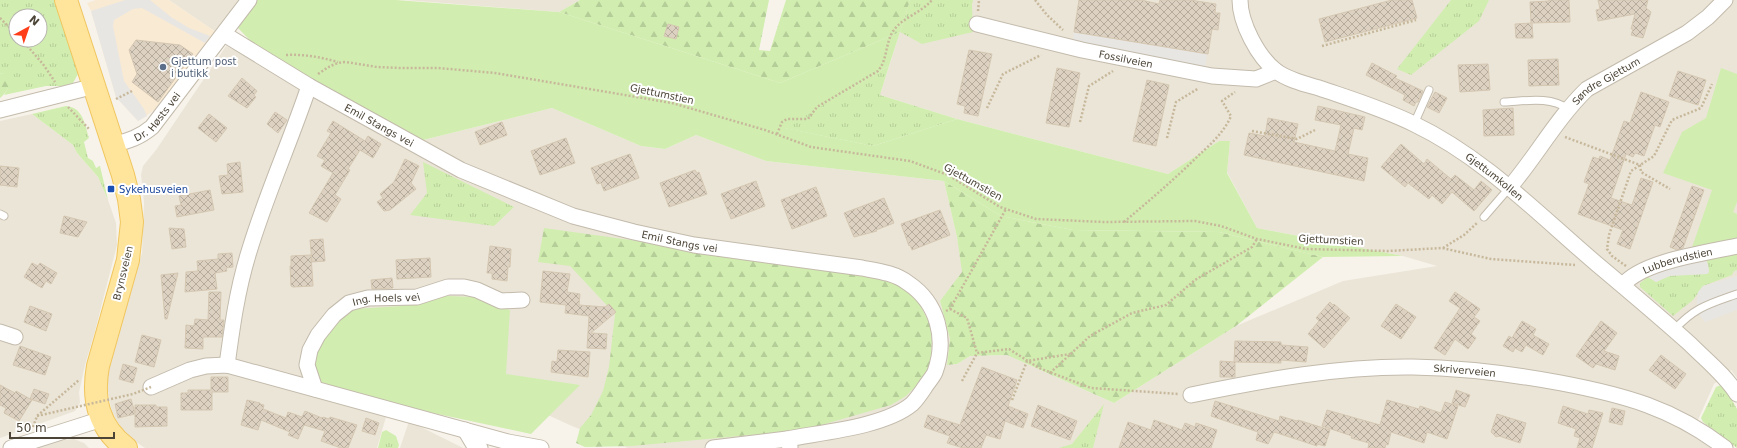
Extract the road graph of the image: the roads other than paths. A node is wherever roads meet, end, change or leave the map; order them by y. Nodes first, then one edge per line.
1 (66, 0) edge
2 (249, 0) edge
3 (1240, 0) edge
4 (1724, 0) edge
5 (977, 24) dead end
6 (224, 34) junction
7 (1276, 72) junction
8 (95, 86) junction
9 (309, 86) junction
10 (1429, 90) dead end
11 (1504, 102) dead end
12 (1568, 109) junction
13 (0, 110) edge
14 (1414, 124) junction
15 (114, 144) junction
16 (1510, 187) junction
17 (1484, 217) road end
18 (1737, 246) edge
19 (1622, 285) junction
20 (1737, 294) edge
21 (522, 300) dead end
22 (1674, 330) junction
23 (0, 332) edge
24 (14, 337) dead end
25 (227, 365) junction
26 (151, 387) road end
27 (315, 388) junction
28 (1737, 394) edge
29 (1191, 395) road end
30 (102, 419) junction
31 (465, 430) junction
32 (789, 444) edge
33 (11, 448) edge
34 (126, 448) edge
35 (480, 448) edge
36 (541, 448) edge
37 (713, 448) edge
38 (1725, 448) edge

1 - 8 main road, Brynsveien
2 - 6 street, Dr. Høsts vei
3 - 7 street, Gjettumkollen
4 - 12 street, Søndre Gjettum
5 - 7 street, Fossilveien
6 - 9 street, Emil Stangs vei
6 - 15 street, Dr. Høsts vei
7 - 14 street, Gjettumkollen
8 - 13 street
8 - 15 main road, Brynsveien
9 - 25 street
9 - 32 street, Emil Stangs vei
10 - 14 lane
11 - 12 lane
12 - 16 street, Søndre Gjettum
14 - 16 street, Gjettumkollen
15 - 30 main road, Brynsveien
16 - 17 lane
16 - 19 street, Gjettumkollen
18 - 19 street, Lubberudstien
19 - 22 street, Gjettumkollen
20 - 22 lane
21 - 27 street, Ing. Hoels vei
22 - 28 street, Gjettumkollen
23 - 24 street
25 - 26 street
25 - 27 street
27 - 31 street
29 - 38 street, Skriverveien
30 - 33 street
30 - 34 main road, Brynsveien
31 - 35 street
31 - 36 street
32 - 37 street

